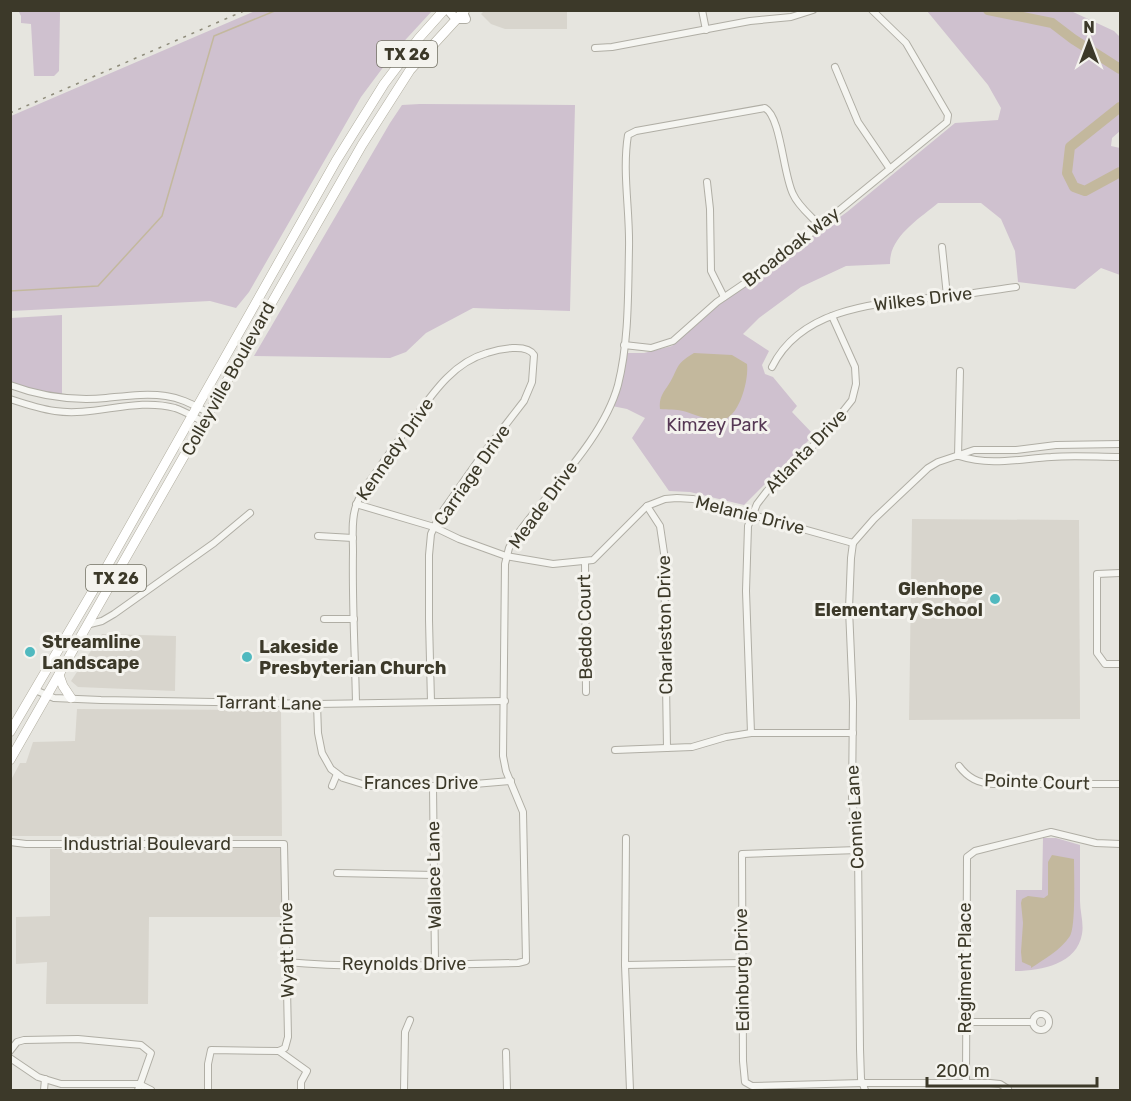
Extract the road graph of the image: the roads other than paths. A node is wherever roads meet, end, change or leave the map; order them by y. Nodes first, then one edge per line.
1 (446, 10) edge
2 (702, 10) edge
3 (813, 10) edge
4 (872, 10) edge
5 (462, 13) edge
6 (791, 14) edge
7 (706, 30) junction
8 (595, 48) dead end
9 (835, 67) dead end
10 (890, 169) junction
11 (707, 182) dead end
12 (820, 226) junction
13 (298, 230) junction
14 (309, 236) junction
15 (942, 247) dead end
16 (1016, 287) dead end
17 (947, 296) junction
18 (724, 297) junction
19 (832, 316) junction
20 (624, 345) junction
21 (474, 358) joint
22 (772, 367) dead end
23 (960, 371) dead end
24 (10, 385) edge
25 (116, 397) junction
26 (10, 399) edge
27 (117, 407) junction
28 (197, 407) junction
29 (192, 416) junction
30 (207, 418) junction
31 (1118, 444) edge
32 (1063, 445) junction
33 (958, 456) junction
34 (1063, 457) junction
35 (1118, 457) edge
36 (356, 504) junction
37 (647, 506) junction
38 (250, 513) dead end
39 (751, 514) junction
40 (434, 527) junction
41 (318, 536) dead end
42 (353, 538) junction
43 (853, 543) junction
44 (506, 556) junction
45 (585, 562) junction
46 (1120, 573) edge
47 (354, 619) junction
48 (324, 620) dead end
49 (90, 624) junction
50 (1120, 664) edge
51 (59, 675) junction
52 (35, 690) junction
53 (586, 693) dead end
54 (47, 695) junction
55 (71, 698) junction
56 (505, 701) junction
57 (431, 702) junction
58 (356, 703) junction
59 (317, 704) junction
60 (10, 732) edge
61 (751, 733) junction
62 (853, 733) junction
63 (667, 748) junction
64 (615, 750) dead end
65 (10, 760) edge
66 (959, 766) dead end
67 (337, 774) junction
68 (511, 781) junction
69 (1120, 784) edge
70 (332, 786) dead end
71 (433, 786) junction
72 (627, 838) dead end
73 (10, 842) edge
74 (284, 844) joint
75 (1120, 844) edge
76 (858, 850) junction
77 (337, 873) dead end
78 (434, 875) junction
79 (286, 962) junction
80 (523, 962) joint
81 (742, 963) junction
82 (435, 964) junction
83 (625, 964) junction
84 (410, 1020) dead end
85 (965, 1022) junction
86 (1033, 1022) dead end
87 (10, 1051) edge
88 (279, 1051) junction
89 (506, 1052) dead end
90 (10, 1058) edge
91 (45, 1079) junction
92 (862, 1083) junction
93 (966, 1083) junction
94 (139, 1088) edge
95 (1008, 1089) dead end
96 (44, 1090) edge
97 (152, 1090) edge
98 (208, 1090) edge
99 (301, 1090) edge
100 (404, 1090) edge
101 (507, 1090) edge
102 (630, 1090) edge
103 (865, 1090) edge

1 - 5 main road
1 - 13 main road, Colleyville Boulevard / TX 26
2 - 7 street
3 - 6 street
4 - 10 street, Broadoak Way
5 - 14 main road, Colleyville Boulevard / TX 26
6 - 7 street
7 - 8 street
9 - 10 street
10 - 12 street, Broadoak Way
11 - 18 street
12 - 18 street, Broadoak Way
12 - 20 street, Meade Drive
13 - 14 main road
13 - 28 main road, Colleyville Boulevard / TX 26
14 - 30 main road, Colleyville Boulevard / TX 26
15 - 17 street
16 - 17 street, Wilkes Drive
17 - 19 street, Wilkes Drive
18 - 20 street, Broadoak Way
19 - 22 street, Wilkes Drive
19 - 39 street, Atlanta Drive
20 - 44 street, Meade Drive
21 - 36 street, Kennedy Drive
21 - 40 street, Carriage Drive
23 - 33 street
24 - 25 street
25 - 27 street
25 - 28 street
26 - 27 street
27 - 29 street
28 - 29 main road, Colleyville Boulevard / TX 26
28 - 30 street
29 - 30 street
29 - 52 main road, Colleyville Boulevard / TX 26
30 - 49 main road, Colleyville Boulevard / TX 26
31 - 32 street
31 - 35 street
32 - 33 street
32 - 34 street
33 - 34 street
33 - 43 street
34 - 35 street
36 - 40 street
36 - 42 street, Kennedy Drive
37 - 39 street, Melanie Drive
37 - 45 street
37 - 63 street, Charleston Drive
38 - 49 street
39 - 43 street, Melanie Drive
39 - 61 street, Atlanta Drive
40 - 44 street
40 - 57 street, Carriage Drive
41 - 42 street
42 - 47 street, Kennedy Drive
43 - 62 street, Connie Lane
44 - 45 street
44 - 56 street, Meade Drive
45 - 53 street, Beddo Court
46 - 50 street
47 - 48 street
47 - 58 street, Kennedy Drive
49 - 51 main road, Colleyville Boulevard / TX 26
51 - 54 main road, Colleyville Boulevard / TX 26
51 - 55 main road
52 - 54 street, Tarrant Lane
52 - 60 main road, Colleyville Boulevard / TX 26
54 - 55 street, Tarrant Lane
54 - 65 main road, Colleyville Boulevard / TX 26
55 - 59 street, Tarrant Lane
56 - 57 street, Tarrant Lane
56 - 68 street, Meade Drive
57 - 58 street, Tarrant Lane
58 - 59 street, Tarrant Lane
59 - 67 street, Frances Drive
61 - 62 street
61 - 63 street
62 - 76 street, Connie Lane
63 - 64 street
66 - 69 street, Pointe Court
67 - 70 street
67 - 71 street, Frances Drive
68 - 71 street, Frances Drive
68 - 80 street, Meade Drive
71 - 78 street, Wallace Lane
72 - 83 street
73 - 74 street, Industrial Boulevard
74 - 79 street, Wyatt Drive
75 - 85 street, Regiment Place
76 - 81 street, Edinburg Drive
76 - 92 street, Connie Lane
77 - 78 street
78 - 82 street, Wallace Lane
79 - 82 street, Reynolds Drive
79 - 88 street, Wyatt Drive
80 - 82 street, Reynolds Drive
81 - 83 street
81 - 92 street, Edinburg Drive
83 - 102 street
84 - 100 street
85 - 86 street
85 - 93 street, Regiment Place
87 - 94 street
88 - 98 street
88 - 99 street
89 - 101 street
90 - 91 street
91 - 94 street
91 - 96 street
92 - 93 street
92 - 103 street, Connie Lane
93 - 95 street
94 - 97 street

